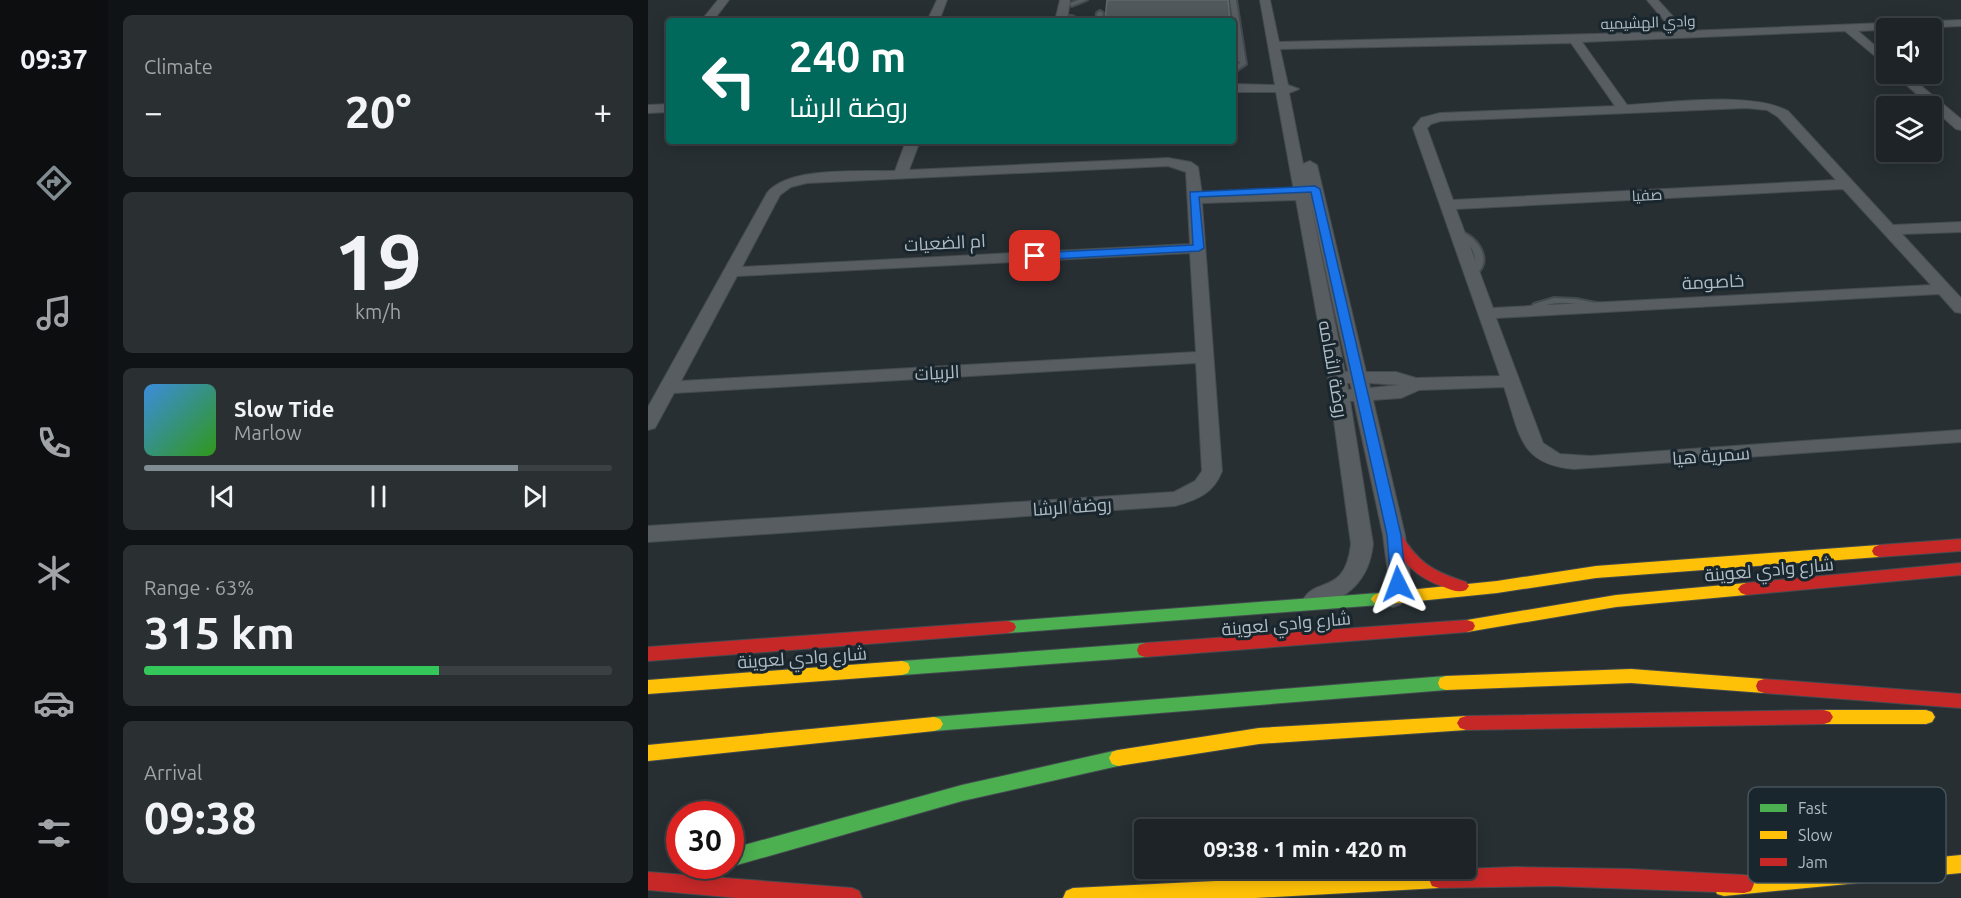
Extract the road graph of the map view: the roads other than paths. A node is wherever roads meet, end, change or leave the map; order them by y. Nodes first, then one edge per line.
1 (726, 0) edge
2 (942, 0) edge
3 (1233, 0) edge
4 (1265, 0) edge
5 (1652, 0) edge
6 (1073, 1) edge
7 (1100, 13) dead end
8 (710, 18) edge
9 (934, 18) edge
10 (1070, 18) edge
11 (1099, 18) edge
12 (1236, 18) edge
13 (1236, 20) edge
14 (1961, 23) edge
15 (1850, 27) junction
16 (1684, 36) junction
17 (1575, 40) junction
18 (1282, 47) junction
19 (1876, 47) edge
20 (1876, 52) edge
21 (1236, 58) edge
22 (1242, 60) junction
23 (1236, 70) edge
24 (1288, 84) junction
25 (1912, 84) edge
26 (1920, 84) edge
27 (1236, 86) edge
28 (655, 110) edge
29 (1624, 110) junction
30 (1961, 119) edge
31 (648, 123) edge
32 (1961, 126) edge
33 (912, 144) edge
34 (901, 173) junction
35 (1848, 184) junction
36 (1309, 192) junction
37 (1194, 196) junction
38 (1447, 205) junction
39 (1961, 227) edge
40 (1890, 230) junction
41 (1199, 248) junction
42 (730, 272) junction
43 (1943, 289) junction
44 (1961, 308) edge
45 (1486, 313) junction
46 (1205, 357) junction
47 (1511, 381) junction
48 (1338, 386) junction
49 (1362, 386) junction
50 (670, 387) junction
51 (648, 424) edge
52 (1961, 436) edge
53 (648, 534) edge
54 (1394, 535) junction
55 (1961, 545) edge
56 (1961, 570) edge
57 (1480, 589) junction
58 (1393, 598) junction
59 (1306, 603) junction
60 (1371, 615) dead end
61 (1344, 621) dead end
62 (648, 654) edge
63 (943, 664) junction
64 (648, 687) edge
65 (1961, 701) edge
66 (1938, 717) dead end
67 (648, 753) edge
68 (744, 854) edge
69 (1961, 864) edge
70 (1946, 865) edge
71 (666, 876) edge
72 (648, 881) edge
73 (1755, 883) edge
74 (1744, 884) junction
75 (1670, 895) dead end
76 (852, 898) edge
77 (1073, 898) edge

1 - 8 street
2 - 9 street
3 - 12 lane
4 - 18 street, روضة الثمامه
5 - 16 street
6 - 10 street
7 - 11 lane
13 - 22 lane
14 - 15 street, وادي الهشيميه
15 - 16 street, وادي الهشيميه
15 - 19 street
15 - 20 street
16 - 17 street, وادي الهشيميه
17 - 18 street, وادي الهشيميه
17 - 29 street
18 - 24 street, روضة الثمامه
21 - 22 lane
22 - 23 lane
24 - 27 street
24 - 36 street, روضة الثمامه
25 - 32 street
26 - 30 street
28 - 31 street
29 - 35 street, سمرية هيا
29 - 38 street, سمرية هيا
33 - 34 street
34 - 37 street, روضة الرشا
34 - 42 street, روضة الرشا
35 - 38 street, صفيا
35 - 40 street, سمرية هيا
36 - 37 street
36 - 48 street, روضة الثمامه
36 - 49 street, روضة الثمامه
37 - 41 street, روضة الرشا
38 - 45 street, سمرية هيا
39 - 40 street
40 - 43 street, سمرية هيا
41 - 42 street, ام الضعيات
41 - 46 street, روضة الرشا
42 - 50 street, روضة الرشا
43 - 44 street, سمرية هيا
43 - 45 street, خاصومة
45 - 47 street, سمرية هيا
46 - 50 street, الربيات
46 - 53 street, روضة الرشا
47 - 49 street
47 - 52 street, سمرية هيا
48 - 49 street
48 - 59 street, روضة الثمامه
49 - 54 street, روضة الثمامه
50 - 51 street, روضة الرشا
54 - 57 main road
54 - 58 street, روضة الثمامه
55 - 57 main road, شارع وادي لعوينة
56 - 63 main road, شارع وادي لعوينة
57 - 58 main road, شارع وادي لعوينة
58 - 59 main road, شارع وادي لعوينة
58 - 60 main road
59 - 62 main road, شارع وادي لعوينة
61 - 63 main road
63 - 64 main road, شارع وادي لعوينة
65 - 67 main road
66 - 68 main road
69 - 70 main road
71 - 72 main road
72 - 76 main road
73 - 74 main road
74 - 75 main road
74 - 77 main road

